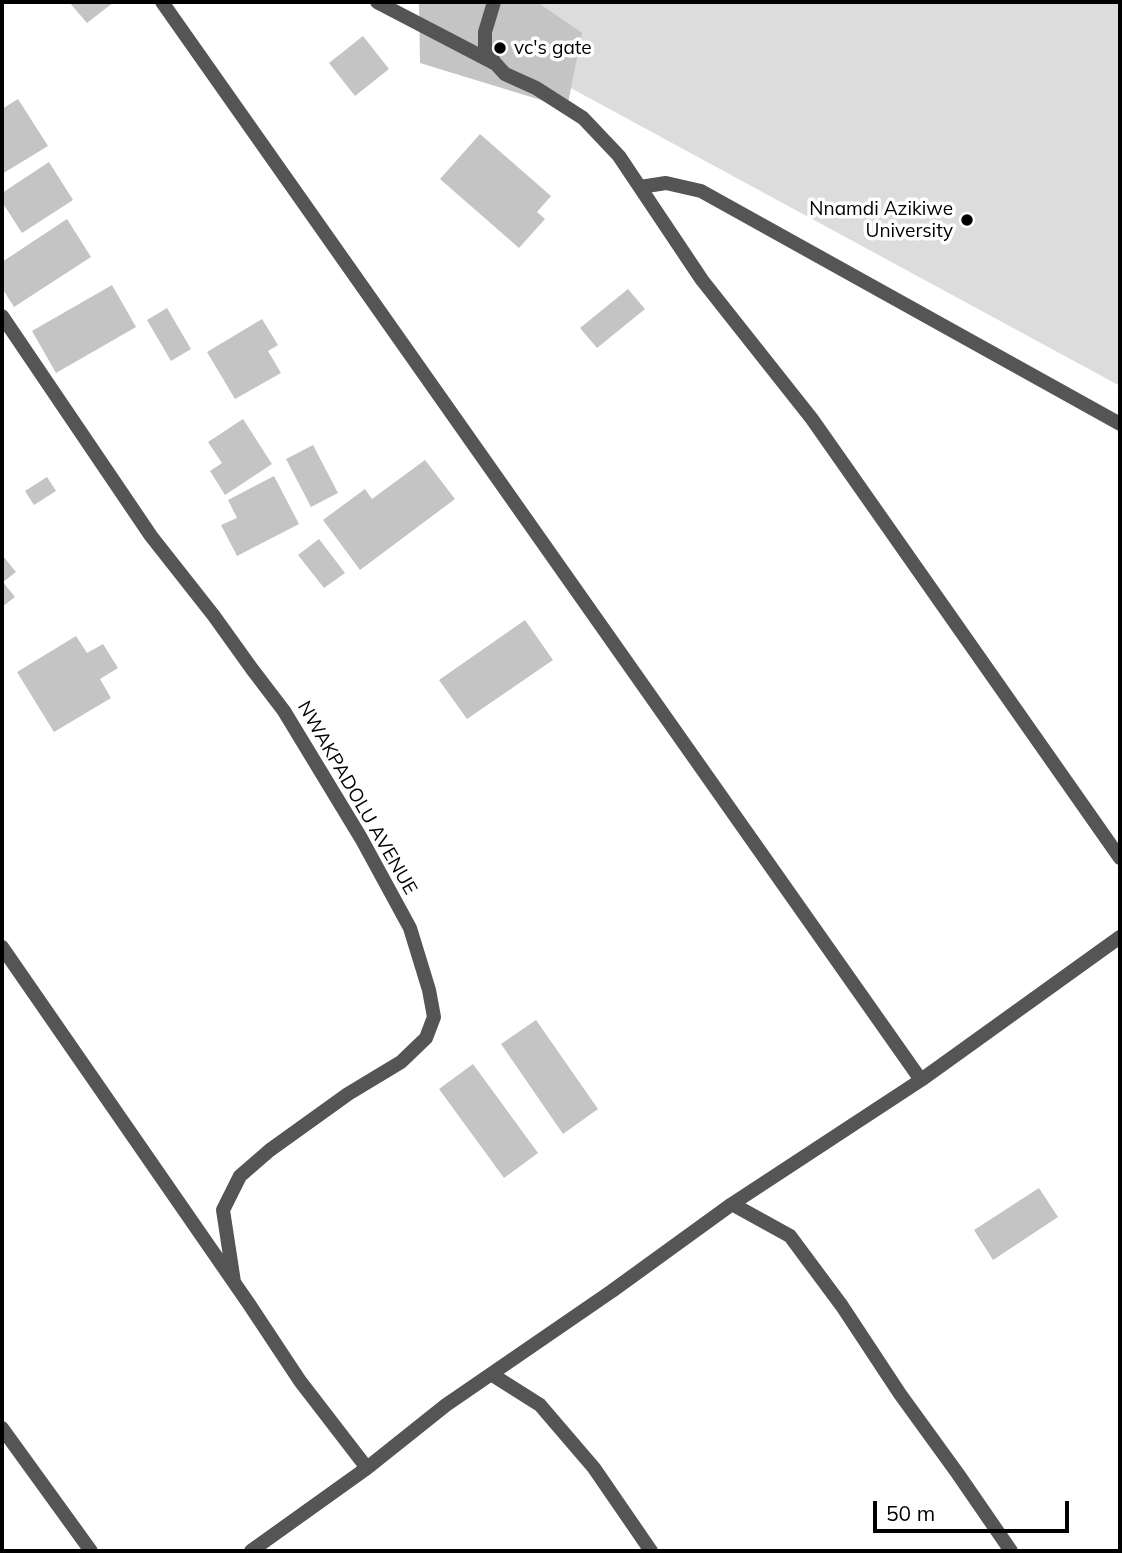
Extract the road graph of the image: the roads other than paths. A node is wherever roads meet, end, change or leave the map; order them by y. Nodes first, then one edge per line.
1 (162, 2) edge
2 (377, 2) edge
3 (494, 2) edge
4 (495, 63) junction
5 (640, 187) junction
6 (2, 316) edge
7 (1120, 424) edge
8 (1120, 858) edge
9 (1120, 937) edge
10 (2, 947) edge
11 (920, 1080) junction
12 (732, 1204) junction
13 (234, 1282) junction
14 (491, 1374) junction
15 (2, 1428) edge
16 (367, 1468) junction
17 (91, 1551) edge
18 (251, 1551) edge
19 (651, 1551) edge
20 (1011, 1551) edge

1 - 11 street
2 - 4 street
3 - 4 street
4 - 5 street
5 - 7 street
5 - 8 street
6 - 13 street, NWAKPADOLU AVENUE
9 - 11 street
10 - 13 street
11 - 12 street
12 - 14 street
12 - 20 street
13 - 16 street
14 - 16 street
14 - 19 street
15 - 17 street
16 - 18 street

